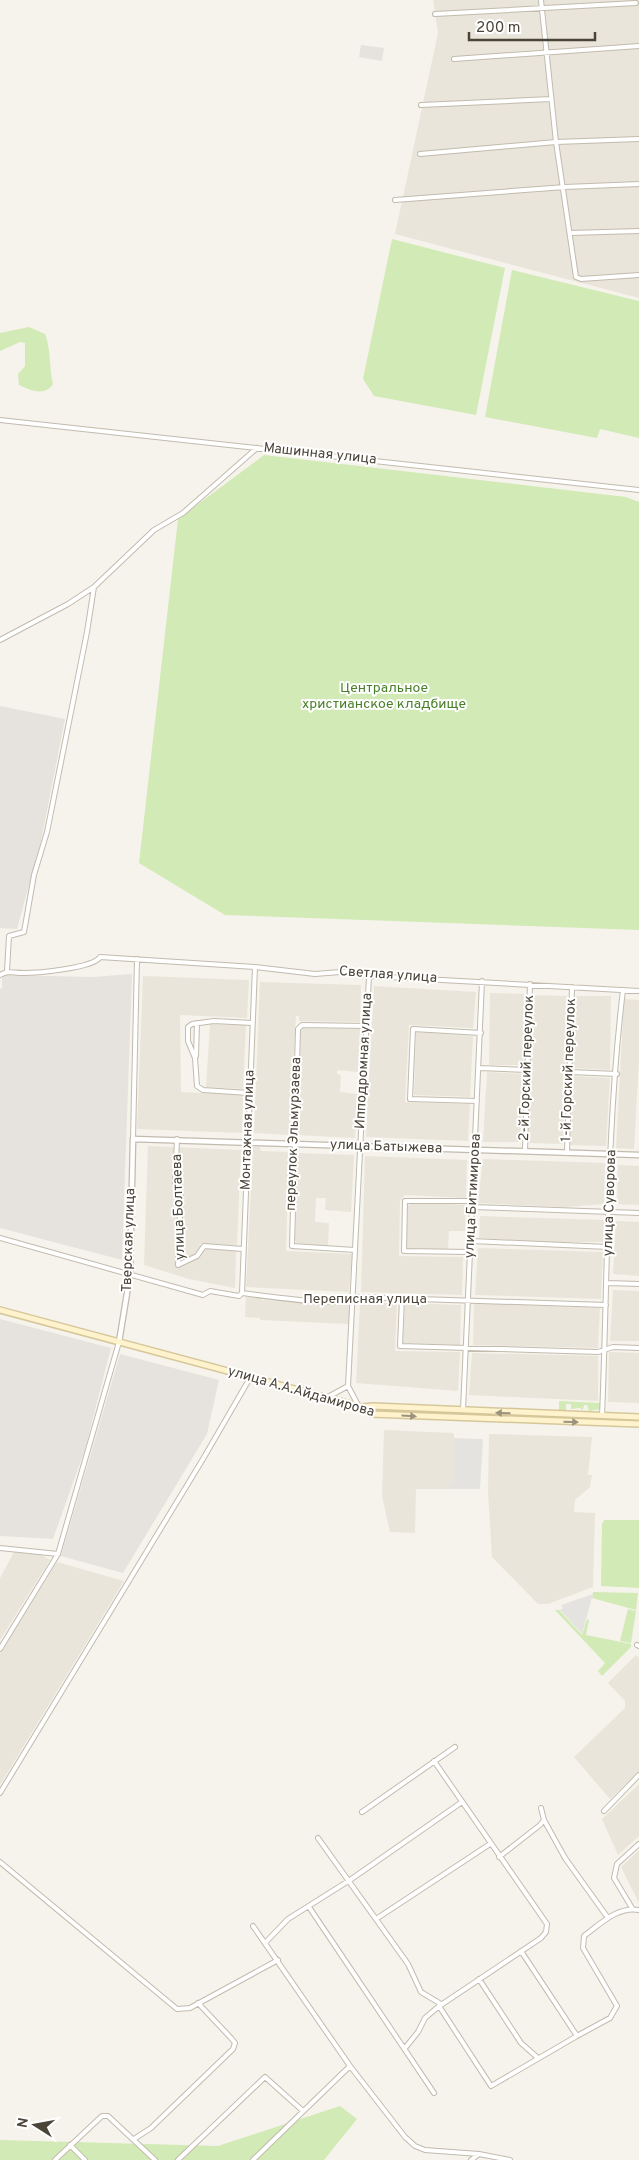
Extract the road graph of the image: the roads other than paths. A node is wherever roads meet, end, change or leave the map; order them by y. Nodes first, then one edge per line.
1 (541, 0) edge
2 (636, 3) dead end
3 (543, 8) junction
4 (434, 14) dead end
5 (639, 46) edge
6 (547, 53) junction
7 (454, 59) dead end
8 (551, 99) junction
9 (421, 105) dead end
10 (639, 139) edge
11 (556, 142) junction
12 (420, 154) dead end
13 (639, 184) edge
14 (564, 187) junction
15 (395, 200) dead end
16 (639, 230) edge
17 (570, 233) junction
18 (639, 275) edge
19 (0, 420) edge
20 (257, 448) junction
21 (639, 490) edge
22 (94, 587) junction
23 (0, 640) edge
24 (137, 959) junction
25 (255, 967) junction
26 (7, 971) junction
27 (0, 975) edge
28 (369, 976) junction
29 (482, 980) junction
30 (530, 984) junction
31 (572, 987) junction
32 (624, 990) junction
33 (639, 991) edge
34 (197, 1023) junction
35 (252, 1023) junction
36 (367, 1026) junction
37 (481, 1033) junction
38 (196, 1058) junction
39 (479, 1068) junction
40 (528, 1070) junction
41 (570, 1072) junction
42 (617, 1074) junction
43 (250, 1093) junction
44 (477, 1101) junction
45 (132, 1139) junction
46 (177, 1139) junction
47 (247, 1142) junction
48 (293, 1143) junction
49 (359, 1146) junction
50 (475, 1150) junction
51 (525, 1151) junction
52 (567, 1153) junction
53 (611, 1154) junction
54 (639, 1155) edge
55 (472, 1201) junction
56 (472, 1206) junction
57 (609, 1212) junction
58 (639, 1213) edge
59 (0, 1238) edge
60 (471, 1240) junction
61 (608, 1247) junction
62 (243, 1248) junction
63 (355, 1250) junction
64 (470, 1252) junction
65 (130, 1275) junction
66 (608, 1284) junction
67 (639, 1284) edge
68 (242, 1293) junction
69 (402, 1298) junction
70 (353, 1300) junction
71 (468, 1300) junction
72 (606, 1304) junction
73 (0, 1310) edge
74 (119, 1342) junction
75 (466, 1348) junction
76 (639, 1348) edge
77 (605, 1350) junction
78 (250, 1378) junction
79 (348, 1386) junction
80 (326, 1398) junction
81 (372, 1406) junction
82 (360, 1407) junction
83 (463, 1411) junction
84 (371, 1414) junction
85 (602, 1416) junction
86 (639, 1417) edge
87 (639, 1424) edge
88 (0, 1548) edge
89 (58, 1554) junction
90 (0, 1649) edge
91 (455, 1746) dead end
92 (434, 1761) junction
93 (639, 1774) edge
94 (0, 1793) edge
95 (462, 1802) junction
96 (542, 1808) dead end
97 (604, 1811) dead end
98 (362, 1812) dead end
99 (544, 1820) junction
100 (318, 1838) dead end
101 (490, 1844) junction
102 (639, 1844) edge
103 (500, 1857) junction
104 (0, 1862) edge
105 (350, 1880) junction
106 (309, 1907) junction
107 (632, 1908) junction
108 (639, 1910) edge
109 (608, 1918) junction
110 (376, 1919) junction
111 (253, 1926) dead end
112 (265, 1943) junction
113 (521, 1951) junction
114 (278, 1960) junction
115 (479, 1979) junction
116 (198, 2003) junction
117 (440, 2005) junction
118 (577, 2036) junction
119 (405, 2048) junction
120 (538, 2058) junction
121 (350, 2066) junction
122 (434, 2093) dead end
123 (303, 2111) junction
124 (134, 2139) junction
125 (70, 2145) junction
126 (479, 2154) junction
127 (55, 2160) edge
128 (84, 2160) edge
129 (154, 2160) edge
130 (178, 2160) edge
131 (253, 2160) edge
132 (471, 2160) edge
133 (510, 2160) edge

1 - 3 street
2 - 3 street
3 - 4 street
3 - 6 street
5 - 6 street
6 - 7 street
6 - 8 street
8 - 9 street
8 - 11 street
10 - 11 street
11 - 12 street
11 - 14 street
13 - 14 street
14 - 15 street
14 - 17 street
16 - 17 street
17 - 18 street
19 - 20 street, Машинная улица
20 - 21 street, Машинная улица
20 - 22 street
22 - 23 street
22 - 26 street
24 - 25 street, Светлая улица
24 - 26 street, Светлая улица
24 - 45 street, Тверская улица
25 - 28 street, Светлая улица
25 - 35 street, Монтажная улица
26 - 27 street
28 - 29 street, Светлая улица
28 - 36 street, Ипподромная улица
29 - 30 street, Светлая улица
29 - 37 street, улица Битимирова
30 - 31 street, Светлая улица
30 - 40 street, 2-й Горский переулок
31 - 32 street, Светлая улица
31 - 41 street, 1-й Горский переулок
32 - 33 street, Светлая улица
32 - 42 street, улица Суворова
34 - 35 street
34 - 38 street
34 - 38 street
35 - 43 street, Монтажная улица
36 - 48 street, переулок Эльмурзаева
36 - 49 street, Ипподромная улица
37 - 39 street, улица Битимирова
37 - 44 street
38 - 43 street
39 - 40 street
39 - 44 street, улица Битимирова
40 - 51 street, 2-й Горский переулок
41 - 42 street
41 - 52 street, 1-й Горский переулок
42 - 53 street, улица Суворова
43 - 47 street, Монтажная улица
44 - 50 street, улица Битимирова
45 - 46 street, улица Батыжева
45 - 65 street, Тверская улица
46 - 47 street, улица Батыжева
46 - 62 street, улица Болтаева
47 - 48 street, улица Батыжева
47 - 62 street, Монтажная улица
48 - 49 street, улица Батыжева
48 - 63 street, переулок Эльмурзаева
49 - 50 street, улица Батыжева
49 - 63 street, Ипподромная улица
50 - 51 street, улица Батыжева
50 - 55 street, улица Битимирова
51 - 52 street, улица Батыжева
52 - 53 street, улица Батыжева
53 - 54 street, улица Батыжева
53 - 57 street, улица Суворова
55 - 56 street, улица Битимирова
55 - 64 street
56 - 57 street
56 - 60 street, улица Битимирова
57 - 58 street
57 - 61 street, улица Суворова
59 - 65 street
60 - 61 street
60 - 64 street, улица Битимирова
61 - 66 street, улица Суворова
62 - 68 street, Монтажная улица
63 - 70 street, Ипподромная улица
64 - 71 street, улица Битимирова
65 - 68 street, Переписная улица
65 - 74 street, Тверская улица
66 - 67 street
66 - 72 street, улица Суворова
68 - 70 street, Переписная улица
69 - 70 street, Переписная улица
69 - 71 street, Переписная улица
69 - 75 street
70 - 79 street, Ипподромная улица
71 - 72 street, Переписная улица
71 - 75 street, улица Битимирова
72 - 77 street, улица Суворова
73 - 74 main road, улица А.А.Айдамирова
74 - 78 main road, улица А.А.Айдамирова
74 - 89 street, Тверская улица
75 - 77 street
75 - 83 street, улица Битимирова
76 - 77 street
77 - 85 street, улица Суворова
78 - 80 main road, улица А.А.Айдамирова
78 - 94 street
79 - 80 street
79 - 82 street
80 - 82 main road, улица А.А.Айдамирова
81 - 82 main road, улица А.А.Айдамирова
81 - 83 main road, улица А.А.Айдамирова
81 - 84 main road
82 - 84 main road, улица А.А.Айдамирова
85 -> 83 main road, улица А.А.Айдамирова
84 -> 87 main road, улица А.А.Айдамирова
85 - 86 main road, улица А.А.Айдамирова
88 - 89 street
89 - 90 street, Тверская улица
91 - 92 street
92 - 95 street
92 - 98 street
93 - 97 street
95 - 101 street
95 - 105 street
96 - 99 street
99 - 103 street
99 - 109 street
100 - 105 street
101 - 103 street
101 - 110 street
102 - 107 street
103 - 113 street
104 - 116 street
105 - 106 street
105 - 110 street
106 - 112 street
106 - 119 street
107 - 108 street
107 - 109 street
109 - 118 street
110 - 117 street
111 - 112 street
112 - 114 street
113 - 115 street
113 - 118 street
114 - 116 street
114 - 121 street
115 - 117 street
115 - 120 street
116 - 124 street
117 - 119 street
117 - 120 street
118 - 120 street
119 - 122 street
121 - 123 street
121 - 126 street
123 - 130 street
123 - 131 street
124 - 125 street
124 - 129 street
125 - 127 street
125 - 128 street
126 - 132 street
126 - 133 street

